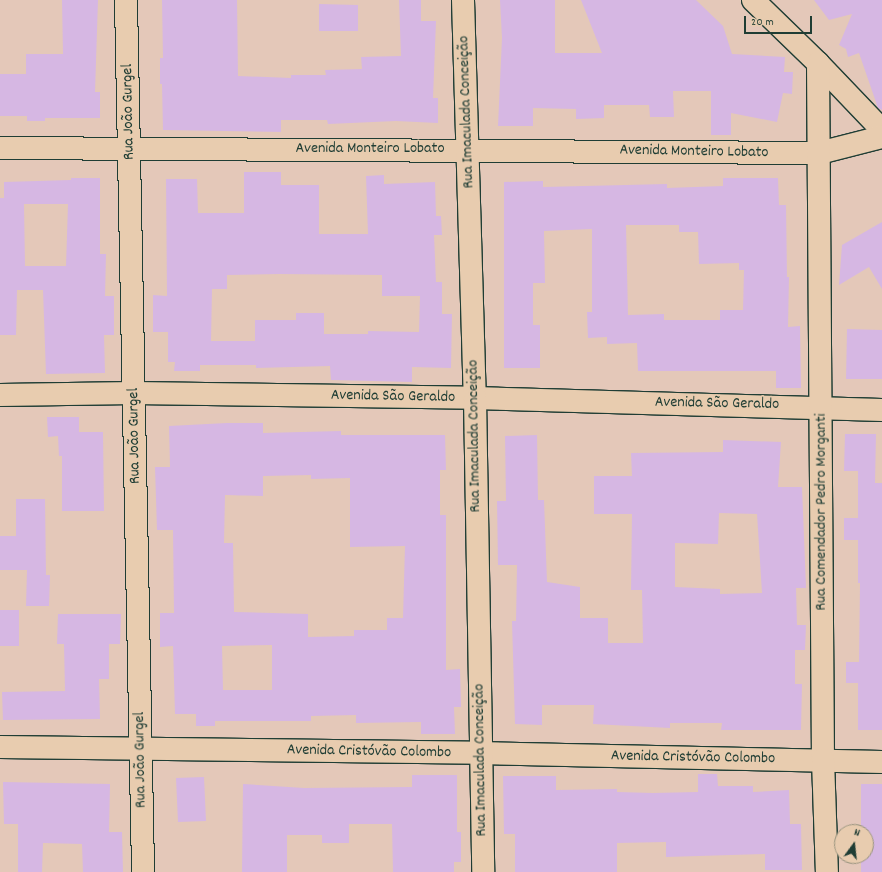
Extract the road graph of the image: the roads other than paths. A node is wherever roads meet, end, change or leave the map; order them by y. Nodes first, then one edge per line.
1 (126, 0) edge
2 (463, 0) edge
3 (753, 0) edge
4 (818, 63) junction
5 (882, 130) edge
6 (882, 137) edge
7 (0, 148) edge
8 (130, 149) junction
9 (469, 150) junction
10 (819, 153) junction
11 (134, 393) junction
12 (0, 396) edge
13 (475, 398) junction
14 (821, 407) junction
15 (882, 410) edge
16 (0, 747) edge
17 (141, 749) junction
18 (480, 753) junction
19 (823, 760) junction
20 (882, 762) edge
21 (143, 872) edge
22 (483, 872) edge
23 (827, 872) edge

1 - 8 street, Rua João Gurgel
2 - 9 street, Rua Imaculada Conceição
3 - 4 street
4 - 5 street
4 - 10 street, Rua Comendador Pedro Morganti
6 - 10 street, Avenida Monteiro Lobato
7 - 8 street, Avenida Monteiro Lobato
8 - 9 street, Avenida Monteiro Lobato
8 - 11 street, Rua João Gurgel
9 - 10 street, Avenida Monteiro Lobato
9 - 13 street, Rua Imaculada Conceição
10 - 14 street, Rua Comendador Pedro Morganti
11 - 12 street, Avenida São Geraldo
11 - 13 street, Avenida São Geraldo
11 - 17 street, Rua João Gurgel
13 - 14 street, Avenida São Geraldo
13 - 18 street, Rua Imaculada Conceição
14 - 15 street, Avenida São Geraldo
14 - 19 street, Rua Comendador Pedro Morganti
16 - 17 street, Avenida Cristóvão Colombo
17 - 18 street, Avenida Cristóvão Colombo
17 - 21 street, Rua João Gurgel
18 - 19 street, Avenida Cristóvão Colombo
18 - 22 street, Rua Imaculada Conceição
19 - 20 street, Avenida Cristóvão Colombo
19 - 23 street, Rua Comendador Pedro Morganti

